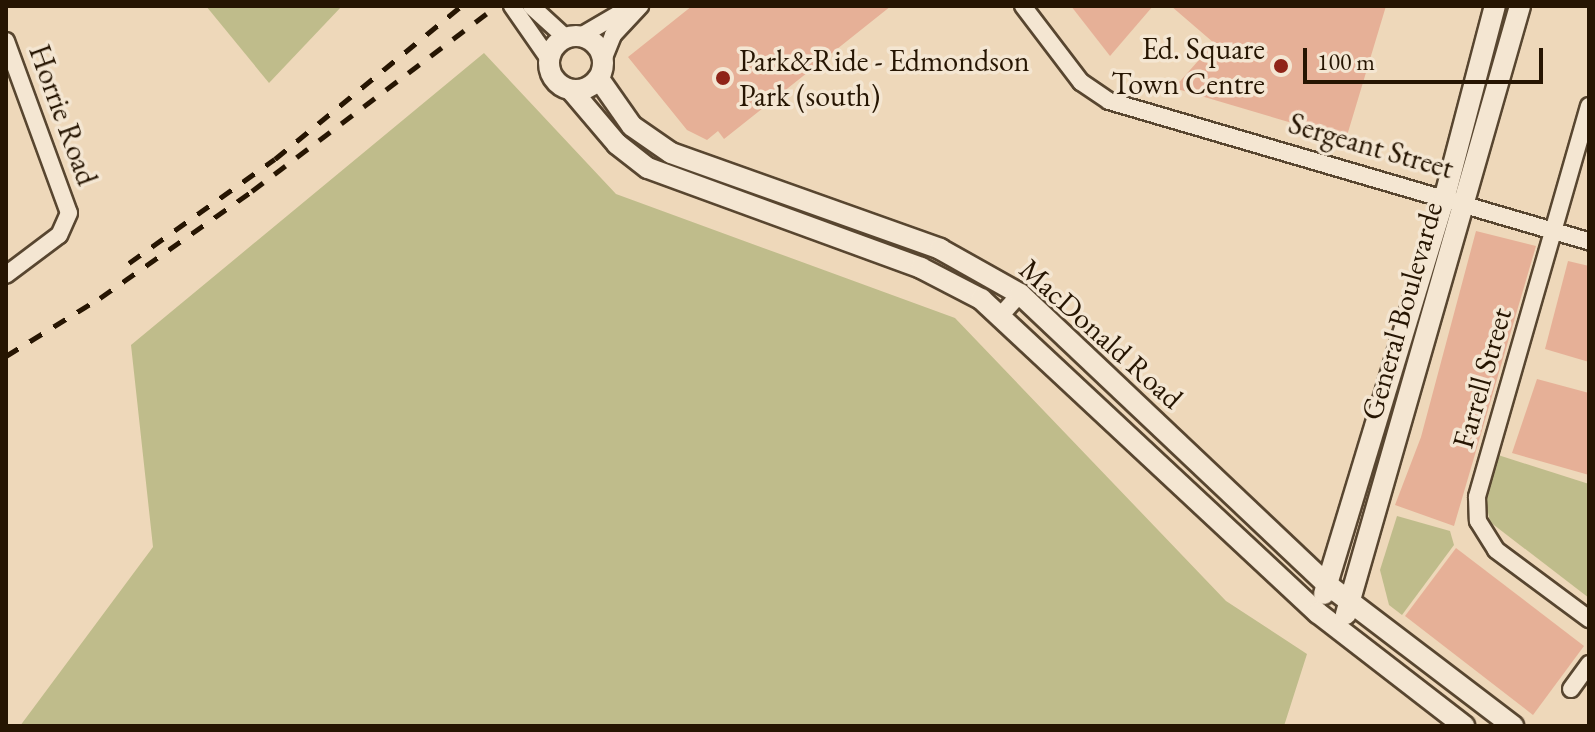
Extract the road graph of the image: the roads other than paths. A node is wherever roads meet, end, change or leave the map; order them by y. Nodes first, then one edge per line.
1 (512, 6) edge
2 (531, 6) edge
3 (631, 6) edge
4 (640, 6) edge
5 (1023, 6) edge
6 (1495, 6) edge
7 (1520, 6) edge
8 (573, 37) junction
9 (6, 41) edge
10 (549, 59) junction
11 (601, 69) junction
12 (572, 91) junction
13 (1589, 106) edge
14 (1455, 199) junction
15 (1554, 229) junction
16 (1589, 241) edge
17 (6, 275) edge
18 (1020, 294) junction
19 (1002, 314) junction
20 (1328, 585) junction
21 (1349, 603) junction
22 (1318, 613) junction
23 (1589, 619) edge
24 (1340, 632) junction
25 (1589, 664) edge
26 (1571, 689) dead end
27 (1464, 726) edge
28 (1513, 726) edge

1 - 10 street
2 - 8 street
3 - 8 street
4 - 11 street
5 - 14 street, Sergeant Street
6 - 14 street
7 - 14 street, General Boulevarde
8 - 10 street
8 - 11 street
9 - 17 street, Horrie Road
10 - 12 street
11 - 12 street
11 - 18 street, MacDonald Road
12 - 19 street, MacDonald Road
13 - 15 street, Farrell Street
14 - 15 street, Sergeant Street
14 - 20 street
14 - 21 street, General Boulevarde
15 - 16 street, Sergeant Street
15 - 23 street, Farrell Street
18 - 19 street
18 - 20 street, MacDonald Road
19 - 22 street, MacDonald Road
20 - 21 street, MacDonald Road
20 - 22 street
21 - 24 street, General Boulevarde
21 - 28 street, MacDonald Road
22 - 24 street, MacDonald Road
24 - 27 street, MacDonald Road
25 - 26 street

